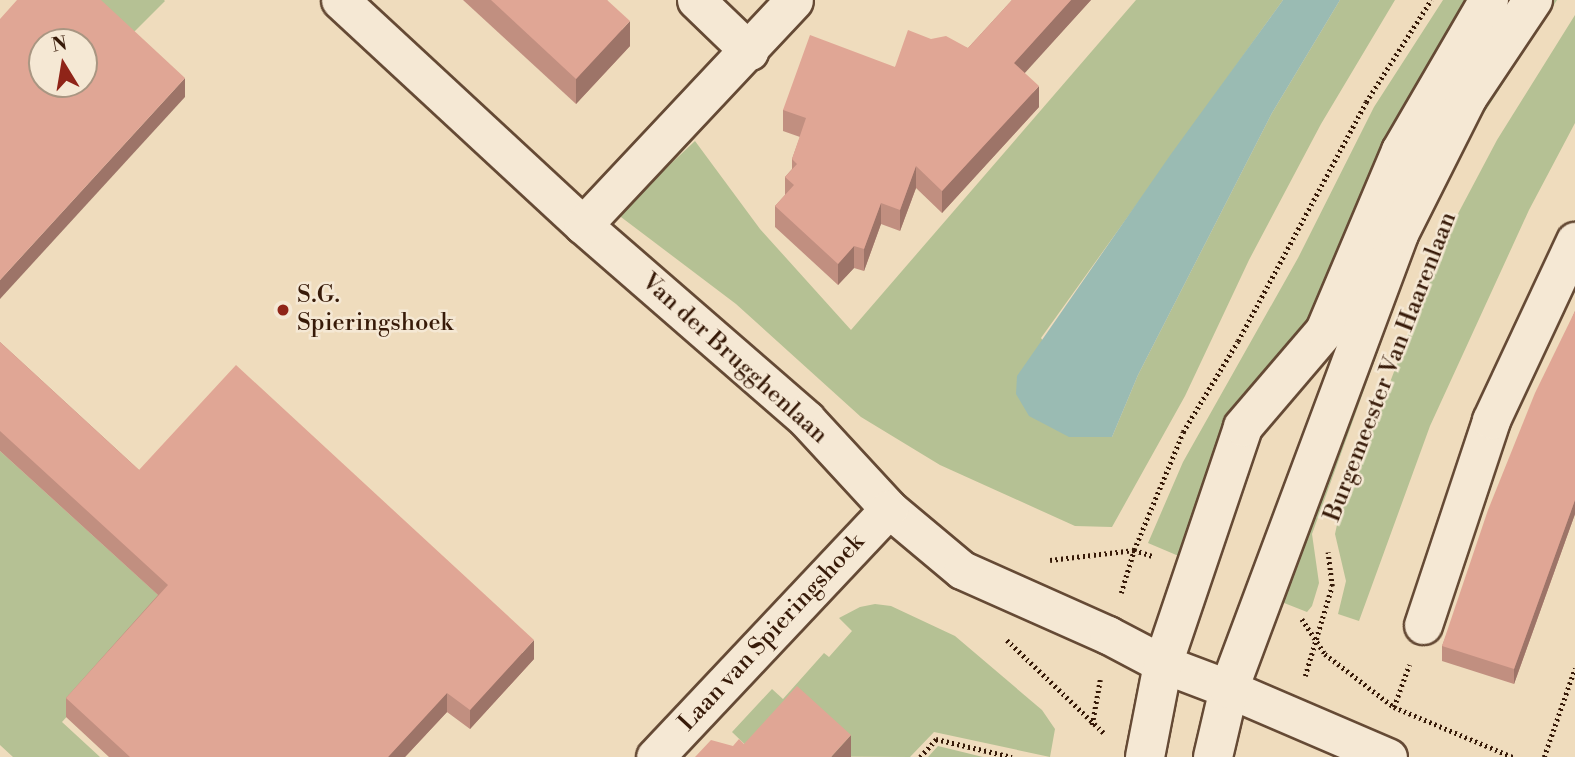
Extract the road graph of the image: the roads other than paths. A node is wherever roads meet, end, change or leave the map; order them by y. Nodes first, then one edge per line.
1 (340, 0) edge
2 (696, 0) edge
3 (794, 0) edge
4 (1489, 0) edge
5 (1532, 0) edge
6 (749, 51) junction
7 (583, 225) junction
8 (1575, 241) edge
9 (1566, 280) edge
10 (889, 509) junction
11 (1423, 625) dead end
12 (1163, 664) junction
13 (1229, 689) junction
14 (655, 757) edge
15 (1145, 757) edge
16 (1213, 757) edge
17 (1388, 757) edge

1 - 7 street, Van der Brugghenlaan
2 - 6 street
3 - 6 street
4 - 12 main road
5 - 13 main road, Burgemeester Van Haarenlaan
6 - 7 street
7 - 10 street, Van der Brugghenlaan
8 - 9 street
9 - 11 street
10 - 12 street, Van der Brugghenlaan
10 - 14 street, Laan van Spieringshoek
12 - 13 street
12 - 15 main road
13 - 16 main road, Burgemeester Van Haarenlaan
13 - 17 street

